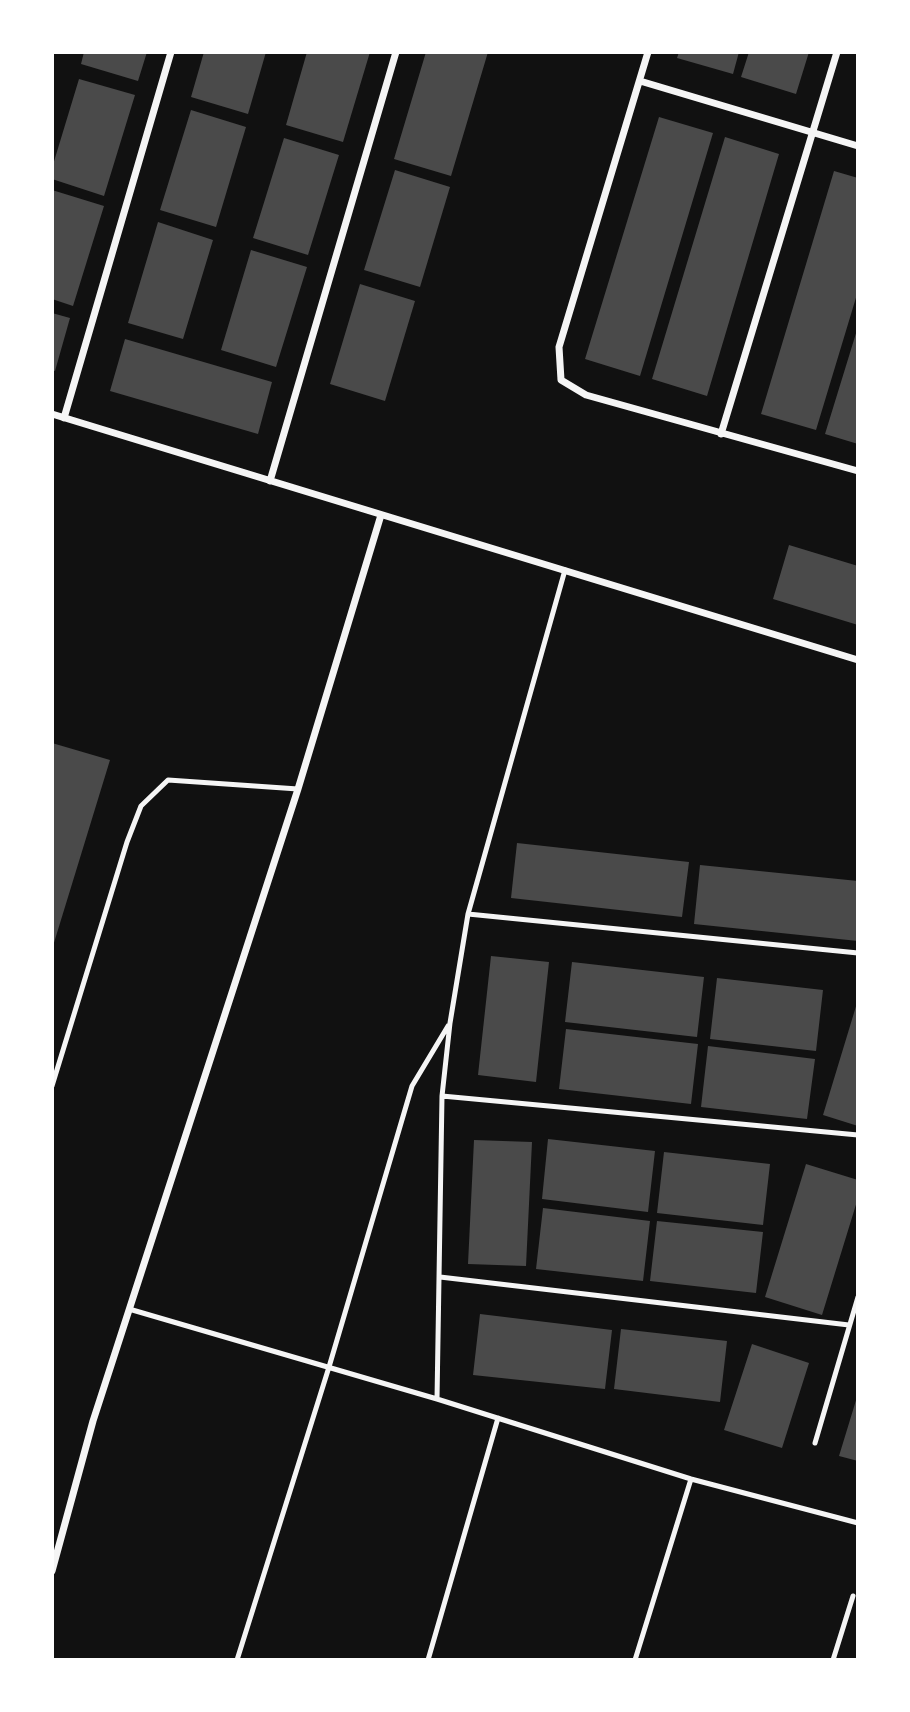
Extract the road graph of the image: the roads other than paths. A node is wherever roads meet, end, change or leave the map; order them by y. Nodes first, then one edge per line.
1 (171, 52) edge
2 (396, 52) edge
3 (648, 52) edge
4 (837, 52) edge
5 (640, 81) junction
6 (813, 133) junction
7 (858, 146) edge
8 (52, 414) edge
9 (64, 418) junction
10 (721, 434) junction
11 (858, 471) edge
12 (270, 481) junction
13 (381, 515) junction
14 (565, 570) junction
15 (858, 660) edge
16 (298, 789) junction
17 (468, 914) junction
18 (858, 953) edge
19 (450, 1023) junction
20 (52, 1086) edge
21 (442, 1096) junction
22 (858, 1135) edge
23 (440, 1277) junction
24 (858, 1297) edge
25 (129, 1309) junction
26 (849, 1325) junction
27 (329, 1367) junction
28 (437, 1399) junction
29 (498, 1418) junction
30 (815, 1443) dead end
31 (691, 1479) junction
32 (858, 1523) edge
33 (52, 1571) edge
34 (853, 1595) dead end
35 (237, 1660) edge
36 (428, 1660) edge
37 (635, 1660) edge
38 (834, 1660) edge

1 - 9 street
2 - 12 street
3 - 5 street
4 - 6 street
5 - 6 street
5 - 10 street
6 - 7 street
6 - 10 street
8 - 9 street
9 - 12 street
10 - 11 street
12 - 13 street
13 - 14 street
13 - 16 street
14 - 15 street
14 - 17 lane
16 - 20 lane
16 - 25 street
17 - 18 lane
17 - 19 lane
19 - 21 lane
19 - 27 lane
21 - 22 lane
21 - 23 lane
23 - 26 lane
23 - 28 lane
24 - 26 lane
25 - 27 lane
25 - 33 street
26 - 30 lane
27 - 28 lane
27 - 35 lane
28 - 29 lane
29 - 31 lane
29 - 36 lane
31 - 32 lane
31 - 37 lane
34 - 38 lane

